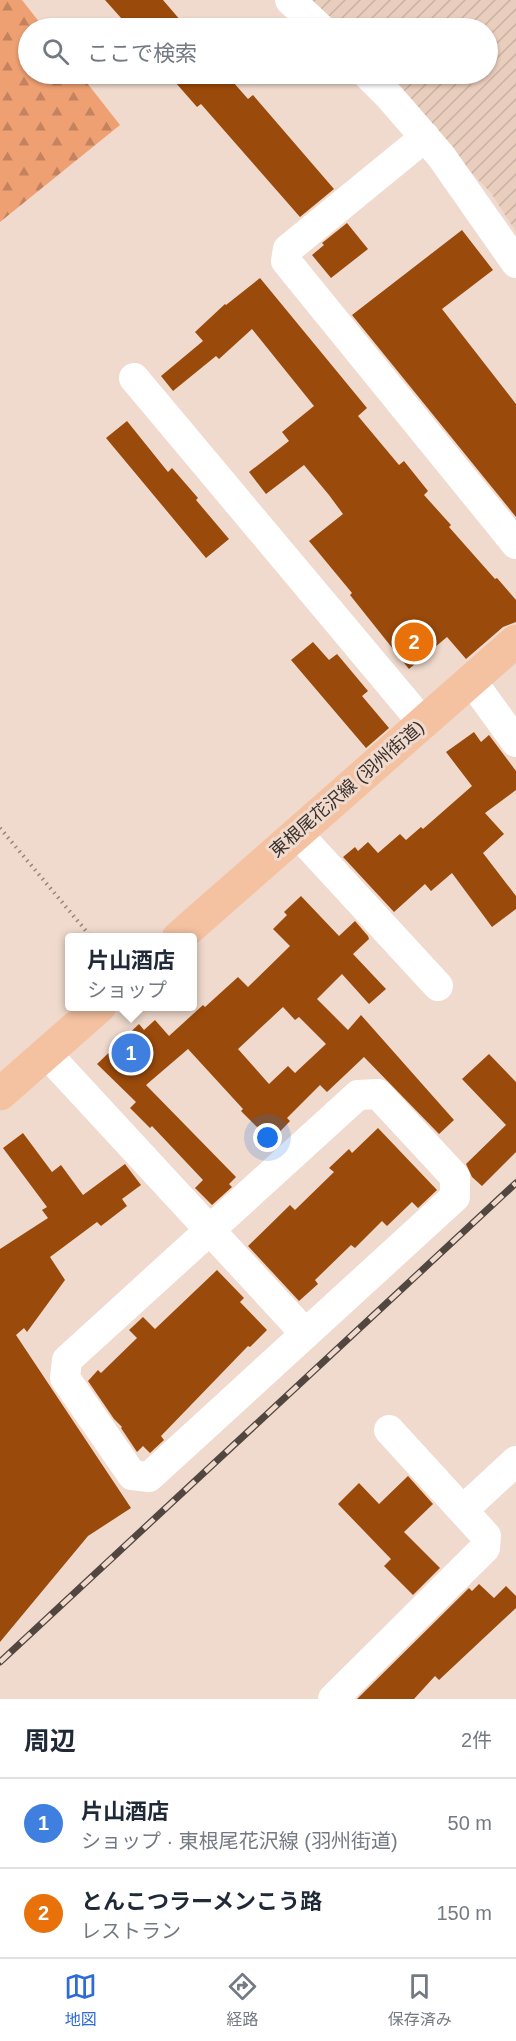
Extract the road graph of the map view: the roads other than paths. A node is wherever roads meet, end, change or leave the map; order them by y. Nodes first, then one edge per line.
1 (290, 0) edge
2 (309, 18) edge
3 (377, 84) edge
4 (425, 137) junction
5 (516, 263) edge
6 (134, 378) dead end
7 (516, 544) edge
8 (516, 640) edge
9 (471, 680) junction
10 (423, 723) junction
11 (516, 742) edge
12 (297, 832) junction
13 (184, 933) edge
14 (438, 986) dead end
15 (94, 1011) edge
16 (47, 1054) junction
17 (0, 1094) edge
18 (210, 1230) junction
19 (305, 1333) junction
20 (389, 1430) dead end
21 (516, 1461) edge
22 (463, 1510) junction
23 (333, 1699) edge

1 - 2 street
3 - 4 street
4 - 5 street
4 - 7 street
6 - 10 street
8 - 9 main road, 東根尾花沢線 (羽州街道)
9 - 10 main road, 東根尾花沢線 (羽州街道)
9 - 11 street
10 - 12 main road, 東根尾花沢線 (羽州街道)
12 - 13 main road, 東根尾花沢線 (羽州街道)
12 - 14 street
15 - 16 main road
16 - 17 main road
16 - 18 street
18 - 19 street
18 - 19 street
18 - 19 street
20 - 22 street
21 - 22 street
22 - 23 street

